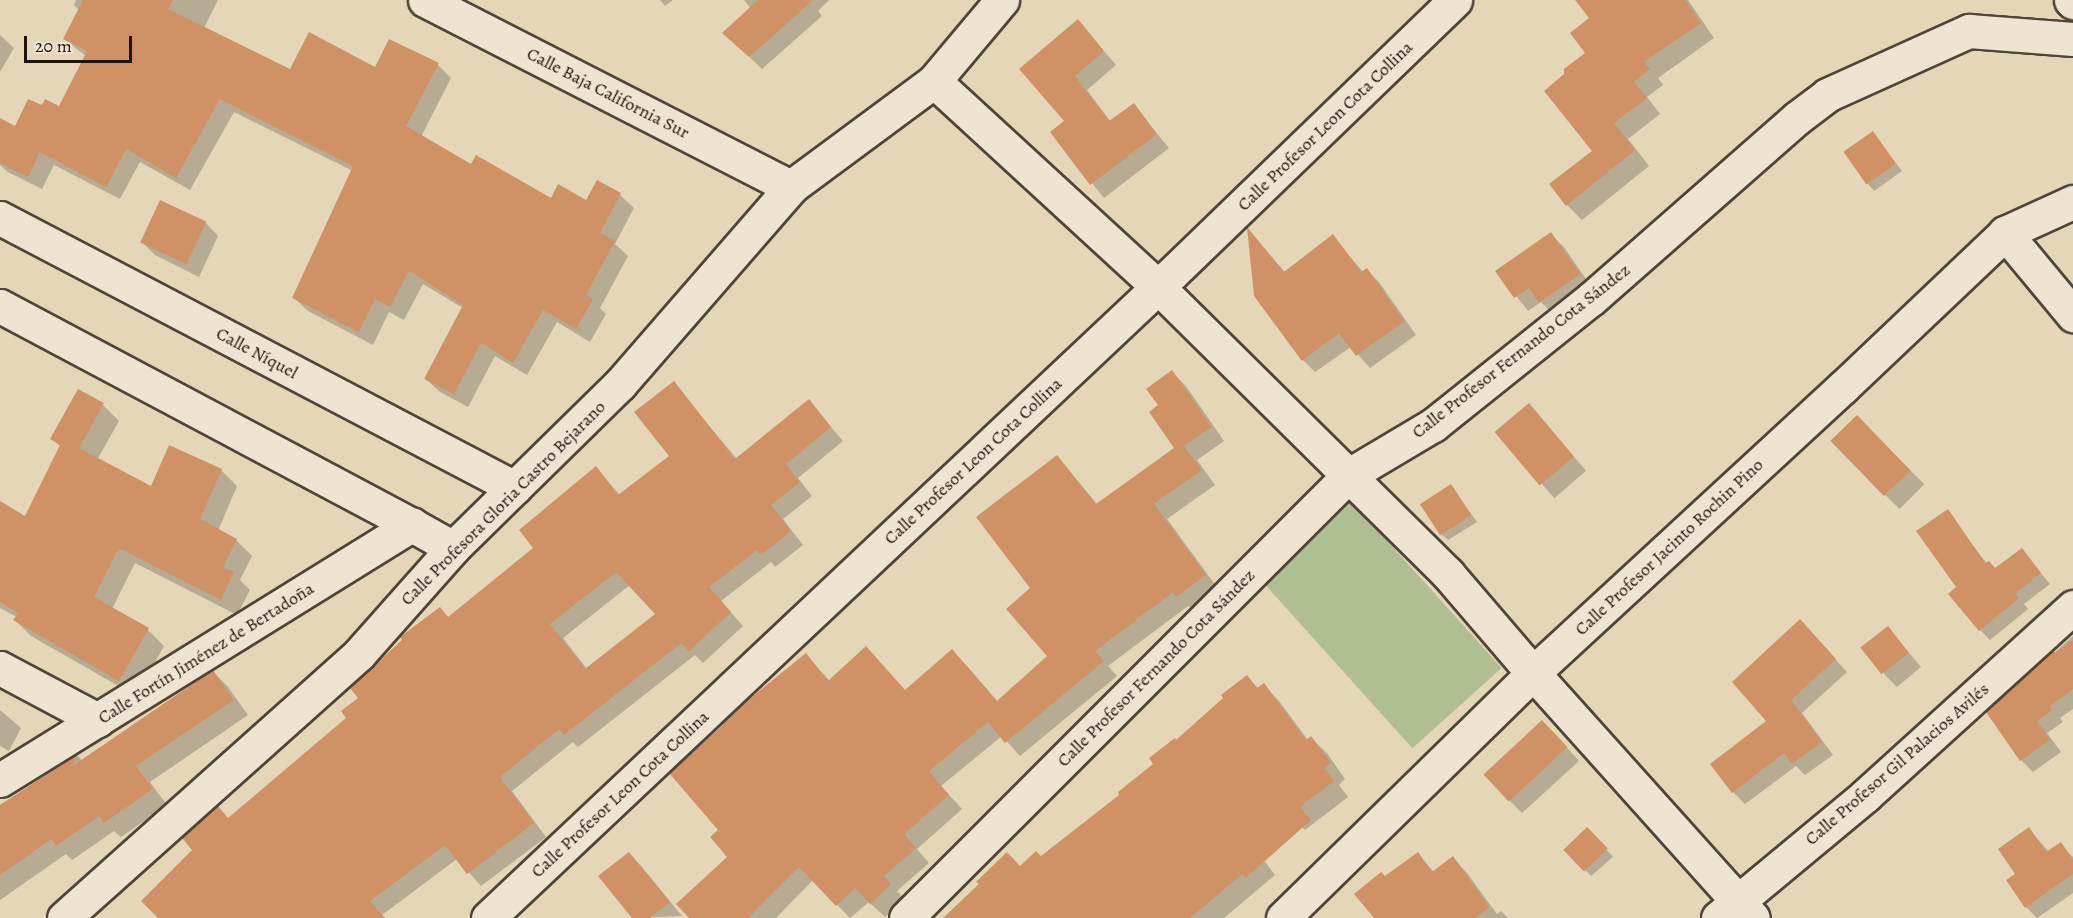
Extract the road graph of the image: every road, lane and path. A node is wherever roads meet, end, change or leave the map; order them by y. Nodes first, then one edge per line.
1 (425, 0) edge
2 (1002, 0) edge
3 (1455, 0) edge
4 (2073, 39) edge
5 (934, 81) junction
6 (791, 187) junction
7 (2073, 202) edge
8 (0, 218) edge
9 (2005, 233) junction
10 (1158, 287) junction
11 (0, 306) edge
12 (2073, 315) edge
13 (1349, 475) junction
14 (515, 488) junction
15 (412, 525) junction
16 (453, 548) junction
17 (2073, 607) edge
18 (0, 668) edge
19 (1533, 673) junction
20 (98, 720) junction
21 (0, 780) edge
22 (1736, 912) edge
23 (64, 918) edge
24 (488, 918) edge
25 (906, 918) edge
26 (1283, 918) edge

1 - 6 street, Calle Baja California Sur
2 - 5 street, Calle Profesora Gloria Castro Bejarano
3 - 10 street, Calle Profesor Leon Cota Collina
4 - 13 street, Calle Profesor Fernando Cota Sández
5 - 6 street, Calle Profesora Gloria Castro Bejarano
5 - 10 street
6 - 14 street, Calle Profesora Gloria Castro Bejarano
7 - 9 street, Calle Profesor Jacinto Rochin Pino
8 - 14 street, Calle Níquel
9 - 12 street
9 - 19 street, Calle Profesor Jacinto Rochin Pino
10 - 13 street
10 - 24 street, Calle Profesor Leon Cota Collina
11 - 15 street
13 - 19 street
13 - 25 street, Calle Profesor Fernando Cota Sández
14 - 16 street, Calle Profesora Gloria Castro Bejarano
15 - 16 street
15 - 20 street, Calle Fortín Jiménez de Bertadoña
16 - 23 street, Calle Profesora Gloria Castro Bejarano
17 - 22 street, Calle Profesor Gil Palacios Avilés
18 - 20 street
19 - 22 street
19 - 26 street, Calle Profesor Jacinto Rochin Pino
20 - 21 street, Calle Fortín Jiménez de Bertadoña

